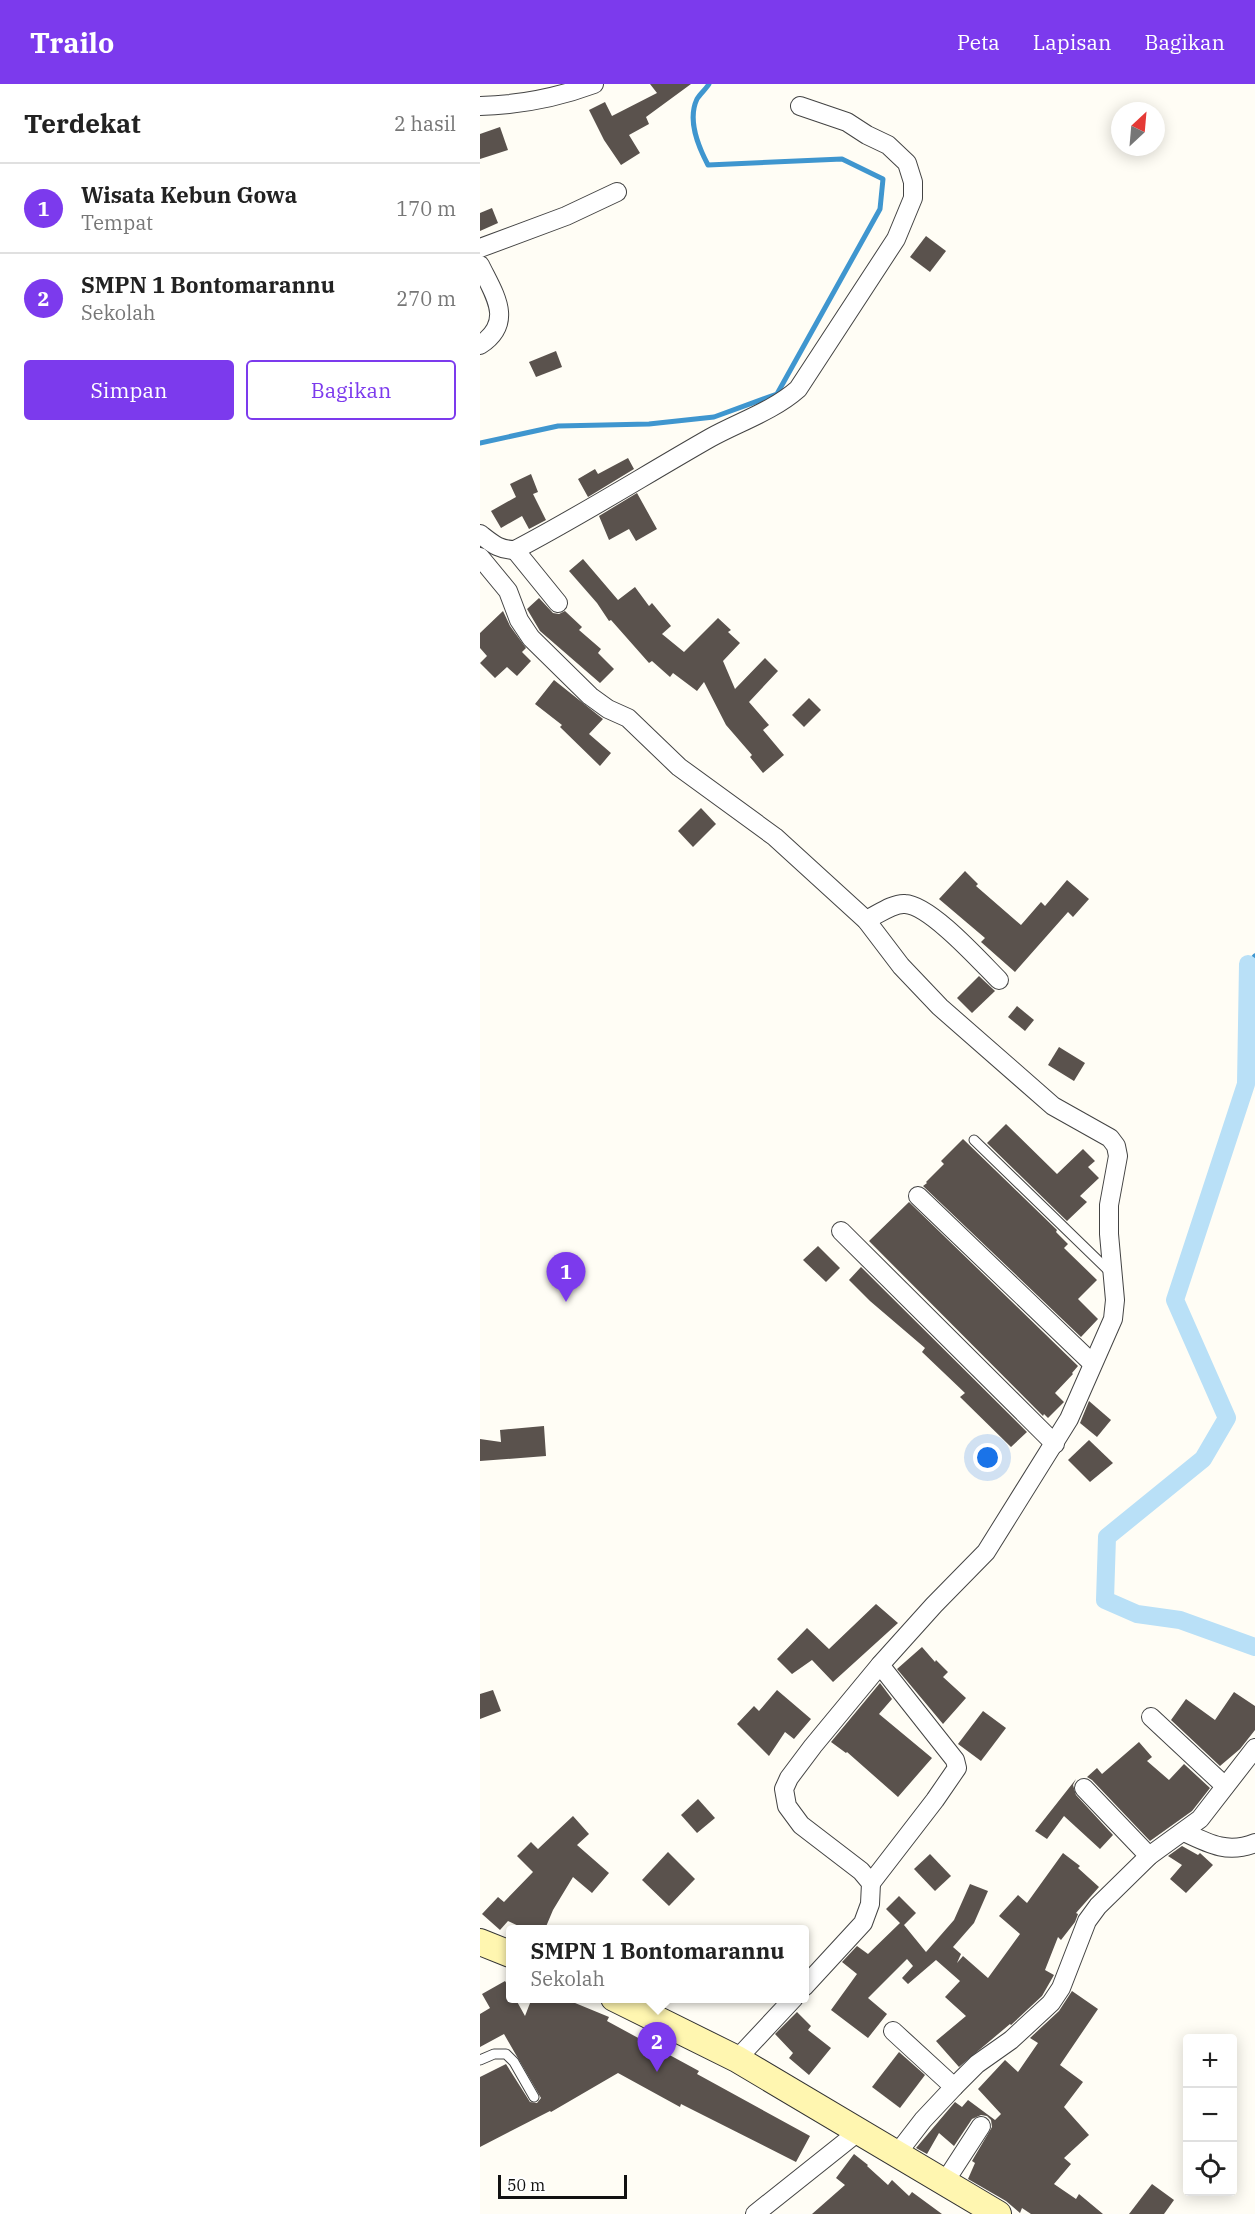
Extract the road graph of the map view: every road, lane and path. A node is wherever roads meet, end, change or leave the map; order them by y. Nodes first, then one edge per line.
1 (594, 84) edge
2 (480, 106) edge
3 (800, 106) dead end
4 (617, 192) dead end
5 (480, 248) edge
6 (480, 265) edge
7 (480, 345) edge
8 (480, 534) edge
9 (520, 556) junction
10 (480, 557) edge
11 (558, 603) dead end
12 (866, 920) junction
13 (999, 980) dead end
14 (974, 1140) dead end
15 (918, 1196) dead end
16 (841, 1231) dead end
17 (1113, 1274) junction
18 (1092, 1364) junction
19 (1055, 1444) junction
20 (880, 1665) junction
21 (1151, 1717) dead end
22 (1255, 1748) edge
23 (1225, 1786) junction
24 (1084, 1788) dead end
25 (1184, 1832) junction
26 (1255, 1843) edge
27 (1149, 1856) junction
28 (871, 1883) junction
29 (480, 1942) edge
30 (506, 1952) edge
31 (809, 1982) edge
32 (624, 2003) edge
33 (789, 2003) edge
34 (893, 2031) dead end
35 (737, 2059) junction
36 (480, 2060) edge
37 (954, 2087) junction
38 (534, 2097) dead end
39 (981, 2126) dead end
40 (858, 2132) junction
41 (896, 2155) junction
42 (944, 2183) junction
43 (766, 2211) edge
44 (998, 2214) edge

1 - 2 street
3 - 9 street
4 - 5 street
6 - 7 street
8 - 9 street
9 - 11 street
10 - 12 street
12 - 13 street
12 - 17 street
14 - 17 lane
15 - 18 street
16 - 19 street
17 - 18 street
18 - 19 street
19 - 20 street
20 - 28 street
20 - 28 street
21 - 23 street
22 - 23 street
23 - 25 street
24 - 27 street
25 - 26 street
25 - 27 street
27 - 37 street
28 - 31 street
29 - 30 main road
32 - 35 main road
33 - 35 street
34 - 37 street
35 - 40 main road
36 - 38 lane
37 - 41 street
39 - 42 street
40 - 41 main road
40 - 43 street
41 - 42 main road
42 - 44 main road

